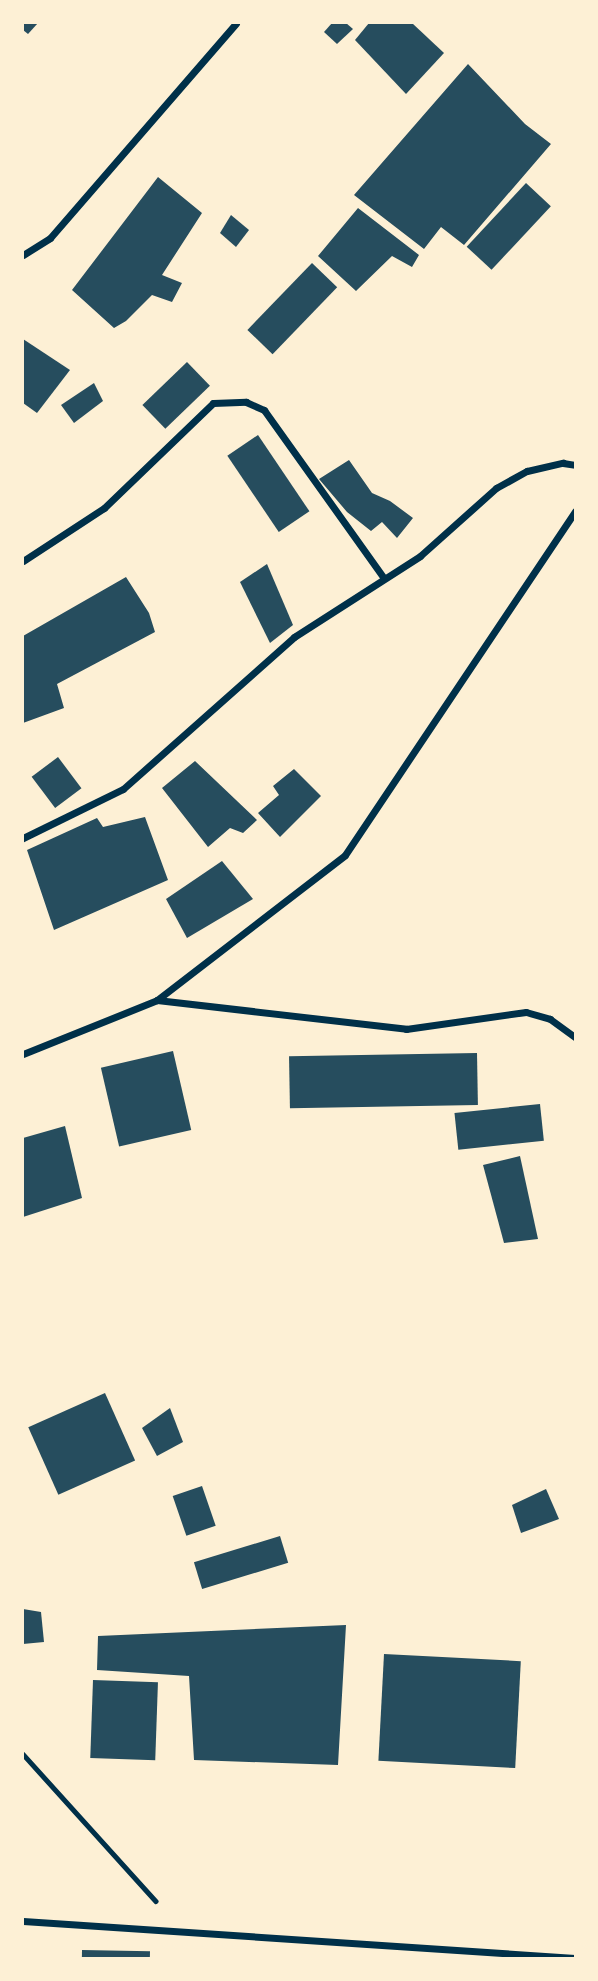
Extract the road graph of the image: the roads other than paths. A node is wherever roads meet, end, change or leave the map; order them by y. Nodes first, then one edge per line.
1 (236, 23) edge
2 (23, 255) edge
3 (575, 465) edge
4 (575, 511) edge
5 (23, 561) edge
6 (384, 578) junction
7 (23, 838) edge
8 (157, 1000) junction
9 (575, 1037) edge
10 (23, 1054) edge
11 (23, 1921) edge
12 (575, 1958) edge

1 - 2 street
3 - 6 street
4 - 8 street
5 - 6 street
6 - 7 street
8 - 9 street
8 - 10 street
11 - 12 street

